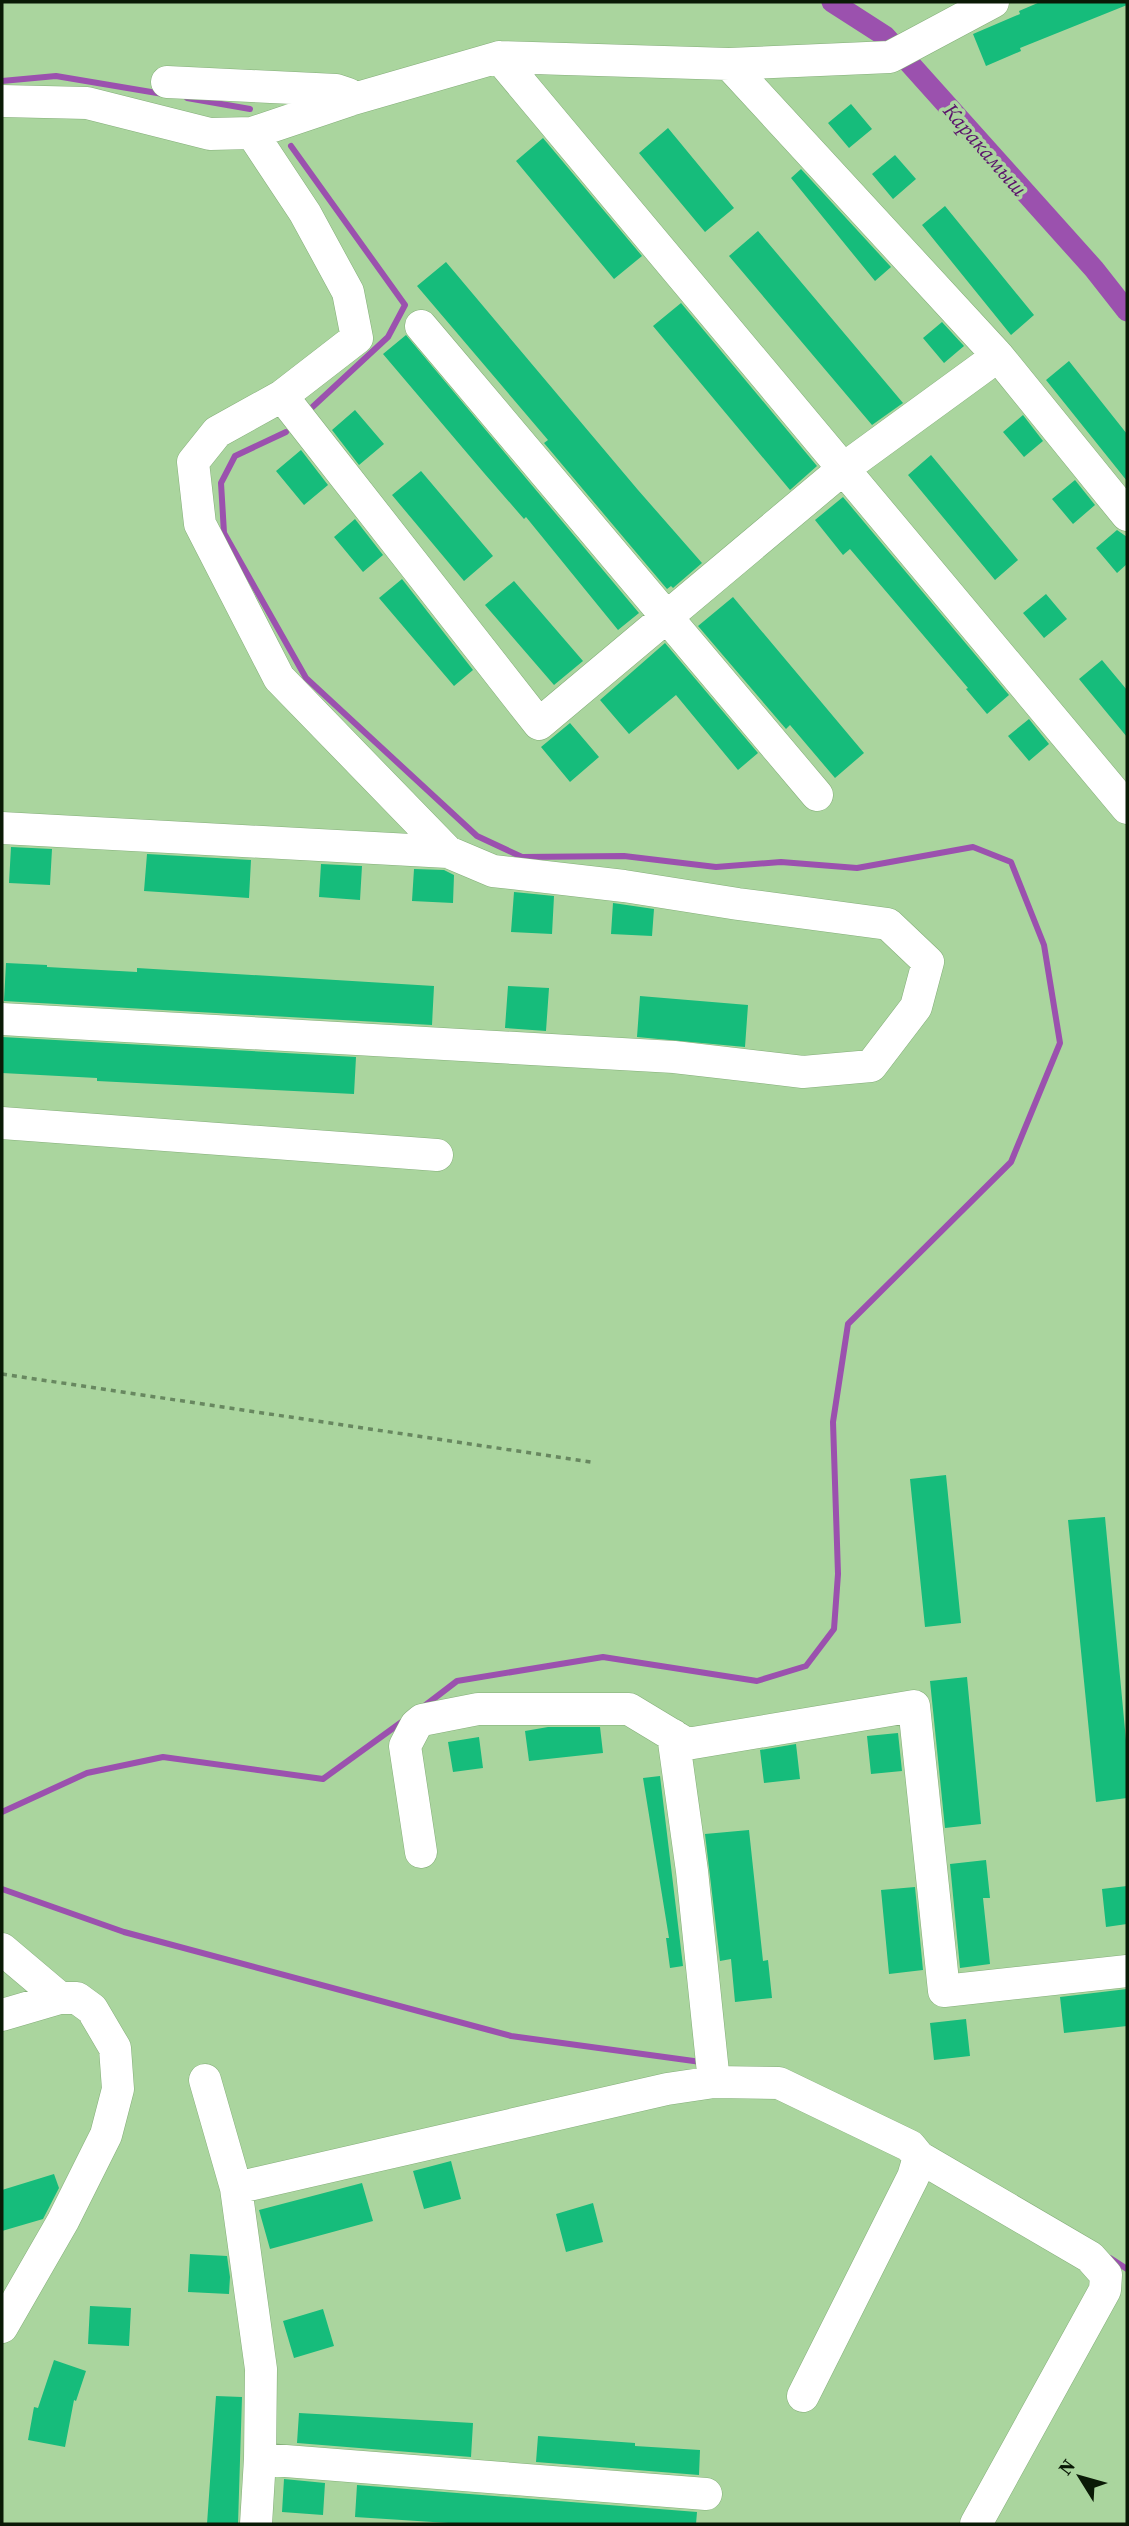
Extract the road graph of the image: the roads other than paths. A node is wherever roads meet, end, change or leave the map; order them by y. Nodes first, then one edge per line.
1 (993, 2) edge
2 (499, 57) junction
3 (729, 64) junction
4 (167, 82) dead end
5 (350, 100) junction
6 (2, 101) edge
7 (252, 133) junction
8 (421, 326) dead end
9 (998, 356) junction
10 (282, 396) junction
11 (843, 469) junction
12 (1127, 515) edge
13 (667, 617) junction
14 (817, 795) dead end
15 (1127, 808) edge
16 (2, 828) edge
17 (448, 852) junction
18 (2, 1019) edge
19 (2, 1124) edge
20 (438, 1155) dead end
21 (673, 1735) junction
22 (421, 1852) dead end
23 (2, 1949) edge
24 (1127, 1971) edge
25 (60, 1998) junction
26 (2, 2015) edge
27 (205, 2080) dead end
28 (714, 2082) junction
29 (919, 2157) junction
30 (236, 2188) junction
31 (32, 2271) junction
32 (2, 2278) edge
33 (2, 2327) edge
34 (803, 2396) dead end
35 (260, 2459) junction
36 (706, 2494) dead end
37 (256, 2524) edge
38 (976, 2524) edge

1 - 3 street
2 - 3 street
2 - 5 street
2 - 11 street
3 - 9 street
4 - 5 street
5 - 7 street
6 - 7 street
7 - 10 street
8 - 13 street
9 - 11 street
9 - 12 street
10 - 13 street
10 - 17 street
11 - 13 street
11 - 15 street
13 - 14 street
16 - 17 street
17 - 18 street
19 - 20 street
21 - 22 street
21 - 24 street
21 - 28 street
23 - 25 street
25 - 26 street
25 - 31 street
27 - 30 street
28 - 29 street
28 - 30 street
29 - 34 street
29 - 38 street
30 - 35 street
31 - 32 street
31 - 33 street
35 - 36 street
35 - 37 street

